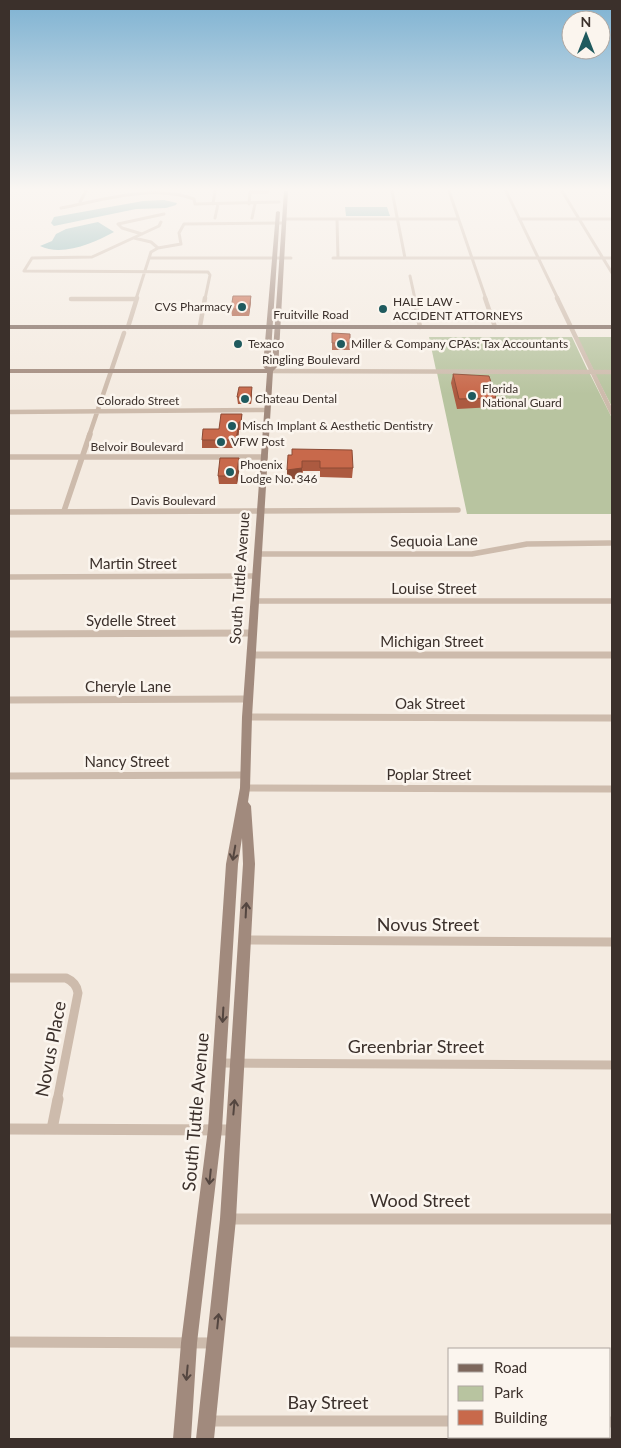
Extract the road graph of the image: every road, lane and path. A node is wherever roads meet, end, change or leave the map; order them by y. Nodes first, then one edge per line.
1 (149, 258) edge
2 (274, 258) edge
3 (282, 258) edge
4 (471, 258) edge
5 (538, 258) edge
6 (604, 258) edge
7 (32, 259) edge
8 (145, 271) junction
9 (612, 273) edge
10 (410, 276) dead end
11 (136, 299) junction
12 (71, 300) dead end
13 (200, 326) junction
14 (9, 327) edge
15 (420, 327) junction
16 (495, 327) junction
17 (612, 327) edge
18 (269, 329) junction
19 (278, 329) junction
20 (126, 330) junction
21 (571, 330) junction
22 (9, 333) edge
23 (612, 333) edge
24 (9, 371) edge
25 (111, 371) junction
26 (270, 372) junction
27 (592, 372) junction
28 (612, 372) edge
29 (98, 410) junction
30 (267, 410) junction
31 (9, 412) edge
32 (612, 412) edge
33 (9, 457) edge
34 (82, 457) junction
35 (265, 457) junction
36 (261, 510) junction
37 (458, 510) dead end
38 (9, 512) edge
39 (64, 512) junction
40 (610, 543) dead end
41 (258, 554) junction
42 (257, 576) junction
43 (9, 577) edge
44 (612, 601) edge
45 (255, 602) junction
46 (253, 633) junction
47 (9, 634) edge
48 (612, 654) edge
49 (251, 655) junction
50 (248, 699) junction
51 (9, 700) edge
52 (247, 717) junction
53 (612, 718) edge
54 (9, 776) edge
55 (245, 781) junction
56 (612, 789) edge
57 (244, 940) junction
58 (612, 942) edge
59 (9, 978) edge
60 (238, 1062) junction
61 (220, 1063) junction
62 (612, 1065) edge
63 (9, 1129) edge
64 (52, 1129) junction
65 (215, 1129) junction
66 (232, 1130) junction
67 (228, 1219) junction
68 (612, 1219) edge
69 (9, 1342) edge
70 (189, 1343) junction
71 (215, 1343) junction
72 (206, 1420) junction
73 (448, 1422) edge
74 (182, 1439) edge
75 (205, 1439) edge

1 - 8 street
2 - 18 main road
3 - 19 main road
4 - 16 street
5 - 21 street
6 - 9 street
7 - 8 street
8 - 11 street
8 - 13 street
10 - 15 street
11 - 12 street
11 - 20 street
13 - 18 main road, Fruitville Road
13 - 20 main road, Fruitville Road
14 - 20 main road, Fruitville Road
15 - 16 main road, Fruitville Road
15 - 19 main road, Fruitville Road
16 - 21 main road, Fruitville Road
17 - 21 main road, Fruitville Road
18 - 19 main road, Fruitville Road
18 - 20 main road, Fruitville Road
18 - 26 main road
19 - 21 main road, Fruitville Road
19 - 26 main road
20 - 22 main road, Fruitville Road
20 - 25 street
21 - 23 main road, Fruitville Road
21 - 27 street
24 - 25 main road, Ringling Boulevard
25 - 26 main road, Ringling Boulevard
25 - 29 street
26 - 27 street, Ringling Boulevard
26 - 30 main road, South Tuttle Avenue
27 - 28 street, Ringling Boulevard
27 - 32 street
29 - 30 street, Colorado Street
29 - 31 street, Colorado Street
29 - 34 street
30 - 35 main road, South Tuttle Avenue
33 - 34 street, Belvoir Boulevard
34 - 35 street, Belvoir Boulevard
34 - 39 street
35 - 36 main road, South Tuttle Avenue
36 - 37 street, Davis Boulevard
36 - 39 street, Davis Boulevard
36 - 41 main road, South Tuttle Avenue
38 - 39 street, Davis Boulevard
40 - 41 street, Sequoia Lane
41 - 42 main road, South Tuttle Avenue
42 - 43 street, Martin Street
42 - 45 main road, South Tuttle Avenue
44 - 45 street, Louise Street
45 - 46 main road, South Tuttle Avenue
46 - 47 street, Sydelle Street
46 - 49 main road, South Tuttle Avenue
48 - 49 street, Michigan Street
49 - 50 main road, South Tuttle Avenue
50 - 51 street, Cheryle Lane
50 - 52 main road, South Tuttle Avenue
52 - 53 street, Oak Street
52 - 55 main road, South Tuttle Avenue
54 - 55 street, Nancy Street
55 - 56 street, Poplar Street
57 -> 55 main road, South Tuttle Avenue
55 -> 61 main road, South Tuttle Avenue
57 - 58 street, Novus Street
57 - 60 main road, South Tuttle Avenue
59 - 64 street, Novus Place
60 - 61 street, Greenbriar Street
60 - 62 street, Greenbriar Street
66 -> 60 main road, South Tuttle Avenue
61 - 65 main road, South Tuttle Avenue
63 - 64 street
64 - 65 street
65 - 66 street
65 -> 70 main road, South Tuttle Avenue
66 - 67 main road, South Tuttle Avenue
67 - 68 street, Wood Street
71 -> 67 main road, South Tuttle Avenue
69 - 70 street
70 - 71 street
70 -> 74 main road, South Tuttle Avenue
71 - 72 main road, South Tuttle Avenue
72 - 73 street, Bay Street
72 - 75 main road, South Tuttle Avenue

